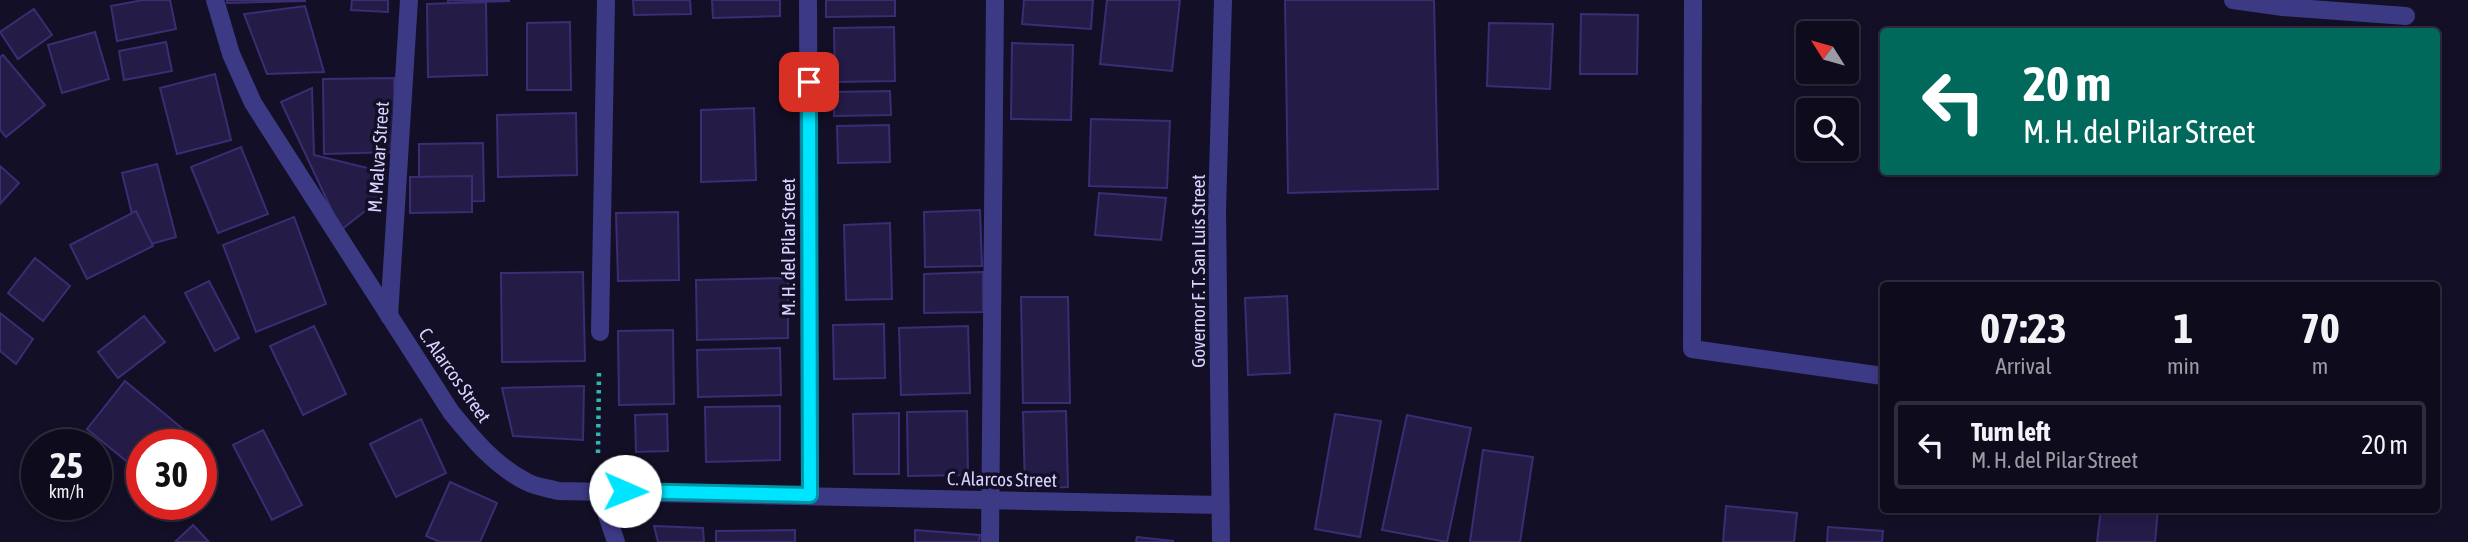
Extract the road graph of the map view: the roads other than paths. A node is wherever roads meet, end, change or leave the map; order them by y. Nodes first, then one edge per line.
1 (215, 0) edge
2 (409, 0) edge
3 (606, 0) edge
4 (808, 0) edge
5 (995, 0) edge
6 (1223, 0) edge
7 (1693, 0) edge
8 (2233, 0) edge
9 (2406, 16) dead end
10 (389, 316) junction
11 (600, 332) road end
12 (1880, 376) edge
13 (599, 491) junction
14 (810, 495) junction
15 (990, 499) junction
16 (1220, 505) junction
17 (617, 542) edge
18 (990, 542) edge
19 (1221, 542) edge

1 - 10 street, C. Alarcos Street
2 - 10 street, M. Malvar Street
3 - 11 street
4 - 14 street, M. H. del Pilar Street
5 - 15 street
6 - 16 street, Governor F. T. San Luis Street
7 - 12 street
8 - 9 street
10 - 13 street, C. Alarcos Street
13 - 14 street, C. Alarcos Street
13 - 17 street
14 - 15 street, C. Alarcos Street
15 - 16 street, C. Alarcos Street
15 - 18 street
16 - 19 street, Governor F. T. San Luis Street

